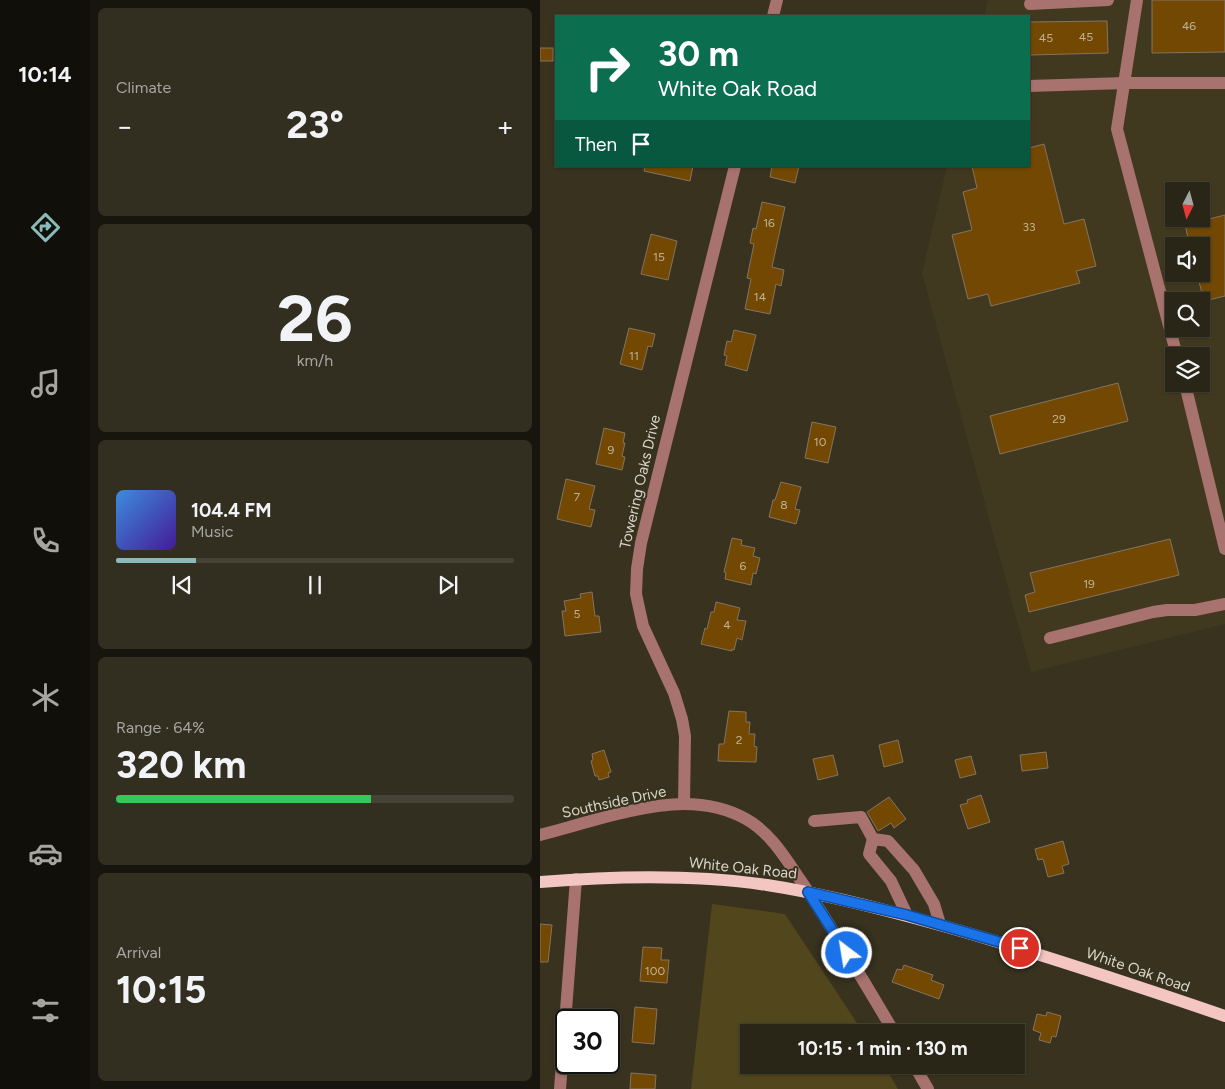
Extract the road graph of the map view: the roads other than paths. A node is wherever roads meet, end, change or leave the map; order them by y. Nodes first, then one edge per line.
1 (777, 0) edge
2 (1108, 0) edge
3 (1137, 0) edge
4 (1030, 4) dead end
5 (773, 15) edge
6 (1124, 83) junction
7 (1225, 83) edge
8 (1030, 86) edge
9 (735, 167) edge
10 (1175, 347) edge
11 (1186, 392) edge
12 (1225, 549) edge
13 (1225, 604) edge
14 (1050, 638) dead end
15 (684, 804) junction
16 (814, 821) dead end
17 (540, 835) edge
18 (872, 839) junction
19 (576, 879) junction
20 (540, 882) edge
21 (808, 892) junction
22 (907, 915) junction
23 (940, 924) junction
24 (1225, 1016) edge
25 (889, 1024) edge
26 (919, 1074) edge
27 (560, 1089) edge
28 (928, 1089) edge

1 - 5 street
2 - 4 street
3 - 6 street
6 - 7 street
6 - 8 street
6 - 10 street
9 - 15 street, Towering Oaks Drive
11 - 12 street
13 - 14 street
15 - 17 street, Southside Drive
15 - 21 street, Southside Drive
16 - 18 street
18 - 22 street
18 - 23 street
19 - 20 main road, White Oak Road
19 - 21 main road, White Oak Road
19 - 27 street
21 - 22 main road, White Oak Road
21 - 25 street, Southside Drive
22 - 23 main road, White Oak Road
23 - 24 main road, White Oak Road
26 - 28 street

